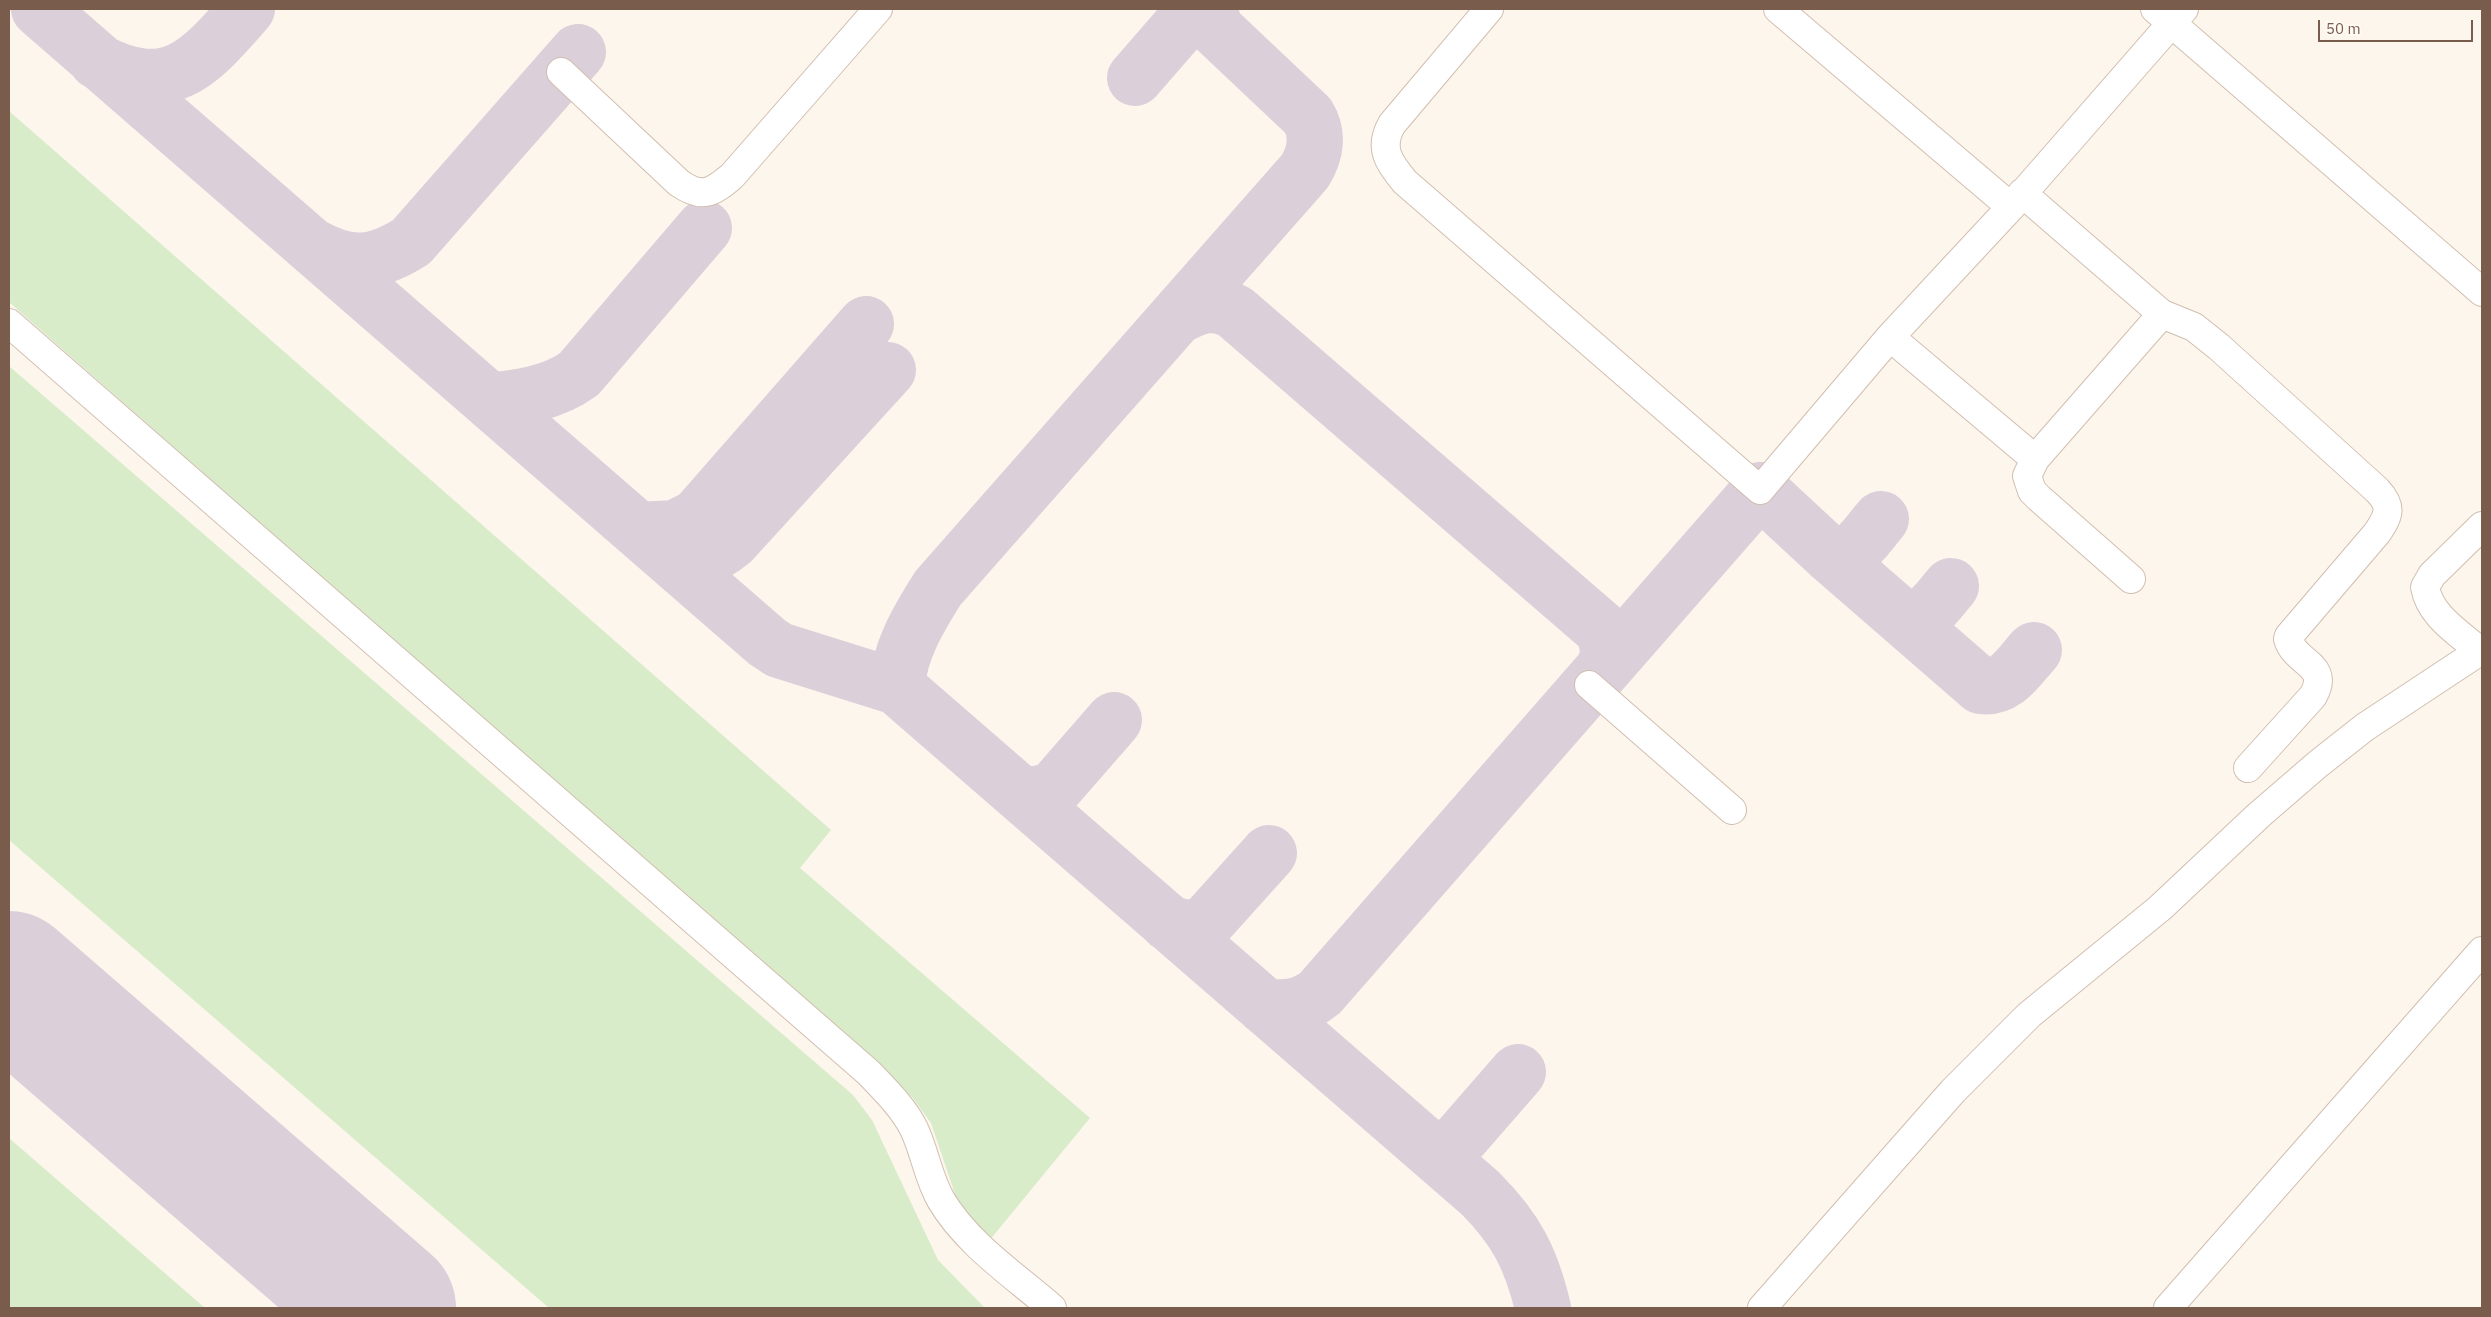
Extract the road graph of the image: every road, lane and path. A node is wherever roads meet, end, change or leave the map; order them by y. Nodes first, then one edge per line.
1 (878, 9) edge
2 (1489, 9) edge
3 (1778, 9) edge
4 (2170, 14) edge
5 (561, 72) dead end
6 (2016, 200) junction
7 (2482, 292) edge
8 (2162, 314) junction
9 (9, 323) edge
10 (1890, 337) junction
11 (2035, 459) junction
12 (2482, 526) edge
13 (2131, 579) dead end
14 (2481, 652) edge
15 (1588, 685) dead end
16 (2248, 768) dead end
17 (1732, 810) dead end
18 (2482, 951) edge
19 (1052, 1308) edge
20 (1762, 1308) edge
21 (2168, 1308) edge

1 - 5 lane
2 - 10 lane
3 - 6 lane
4 - 6 lane
4 - 7 lane
6 - 8 lane
6 - 10 lane
8 - 11 lane
8 - 16 lane
9 - 19 lane
10 - 11 lane
11 - 13 lane
12 - 14 lane
14 - 20 lane
15 - 17 lane
18 - 21 lane

